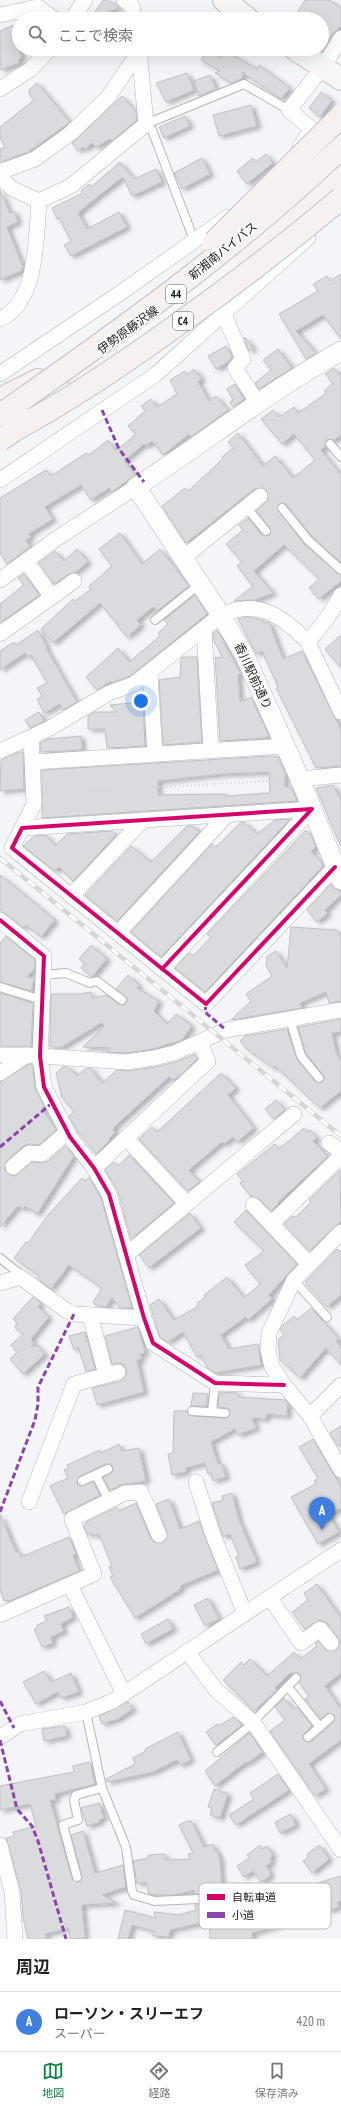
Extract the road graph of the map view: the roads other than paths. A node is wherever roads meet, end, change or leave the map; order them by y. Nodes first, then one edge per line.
1 (85, 0) edge
2 (124, 0) edge
3 (224, 0) edge
4 (12, 12) edge
5 (14, 12) edge
6 (45, 12) edge
7 (77, 12) edge
8 (133, 12) edge
9 (239, 12) edge
10 (0, 15) edge
11 (341, 38) edge
12 (43, 56) edge
13 (136, 56) edge
14 (139, 56) edge
15 (306, 56) edge
16 (323, 67) junction
17 (341, 79) edge
18 (0, 89) edge
19 (288, 110) junction
20 (341, 116) edge
21 (146, 124) junction
22 (341, 148) edge
23 (341, 154) edge
24 (341, 171) edge
25 (0, 172) edge
26 (0, 176) edge
27 (341, 176) edge
28 (341, 198) edge
29 (39, 201) junction
30 (341, 208) edge
31 (228, 217) junction
32 (247, 238) junction
33 (194, 240) junction
34 (224, 314) junction
35 (0, 319) edge
36 (107, 348) junction
37 (341, 351) edge
38 (0, 374) edge
39 (0, 399) edge
40 (259, 405) junction
41 (0, 415) edge
42 (4, 430) edge
43 (330, 444) dead end
44 (0, 450) edge
45 (341, 457) edge
46 (0, 480) edge
47 (136, 487) junction
48 (260, 496) dead end
49 (246, 507) junction
50 (282, 508) dead end
51 (266, 531) dead end
52 (183, 558) junction
53 (26, 560) junction
54 (341, 570) edge
55 (0, 580) edge
56 (74, 581) dead end
57 (200, 584) junction
58 (341, 595) edge
59 (52, 597) junction
60 (221, 615) junction
61 (155, 620) dead end
62 (204, 629) junction
63 (0, 634) edge
64 (308, 642) junction
65 (150, 673) junction
66 (341, 712) edge
67 (31, 737) junction
68 (285, 746) junction
69 (211, 750) junction
70 (0, 751) edge
71 (155, 754) junction
72 (33, 762) junction
73 (341, 775) edge
74 (300, 779) junction
75 (312, 809) junction
76 (228, 814) junction
77 (143, 820) junction
78 (22, 828) junction
79 (338, 873) edge
80 (71, 896) junction
81 (0, 920) edge
82 (118, 933) junction
83 (162, 969) junction
84 (43, 975) junction
85 (0, 987) edge
86 (42, 1000) junction
87 (122, 1000) dead end
88 (341, 1010) edge
89 (290, 1019) junction
90 (200, 1042) junction
91 (0, 1055) edge
92 (33, 1055) junction
93 (0, 1073) edge
94 (319, 1078) dead end
95 (294, 1114) dead end
96 (67, 1132) junction
97 (126, 1138) junction
98 (341, 1156) edge
99 (13, 1167) dead end
100 (94, 1168) junction
101 (187, 1204) junction
102 (253, 1205) dead end
103 (271, 1224) junction
104 (341, 1232) edge
105 (126, 1255) junction
106 (0, 1258) edge
107 (309, 1264) junction
108 (20, 1277) junction
109 (294, 1280) junction
110 (0, 1283) edge
111 (90, 1315) junction
112 (327, 1317) dead end
113 (144, 1318) junction
114 (216, 1383) junction
115 (284, 1385) junction
116 (341, 1385) edge
117 (192, 1411) dead end
118 (212, 1412) junction
119 (225, 1413) dead end
120 (310, 1416) junction
121 (108, 1469) dead end
122 (341, 1470) edge
123 (96, 1475) junction
124 (82, 1481) dead end
125 (196, 1482) dead end
126 (29, 1502) dead end
127 (108, 1502) junction
128 (159, 1535) dead end
129 (341, 1550) edge
130 (70, 1585) junction
131 (270, 1598) junction
132 (245, 1614) junction
133 (0, 1615) edge
134 (331, 1643) dead end
135 (187, 1651) junction
136 (296, 1678) dead end
137 (288, 1687) junction
138 (124, 1694) junction
139 (86, 1712) junction
140 (330, 1718) dead end
141 (252, 1722) junction
142 (320, 1727) junction
143 (0, 1737) edge
144 (308, 1737) dead end
145 (217, 1752) dead end
146 (102, 1788) junction
147 (0, 1844) edge
148 (341, 1850) edge
149 (77, 1877) dead end
150 (199, 1899) edge
151 (15, 1939) edge

1 - 7 street
2 - 8 street
3 - 9 main road
4 - 10 street
5 - 6 street
11 - 16 street
12 - 18 street
13 - 25 street
14 - 21 street
15 - 16 main road
16 - 17 main road
16 - 19 street
19 - 21 lane
19 - 31 street
20 - 36 highway, C4, bridge
21 - 29 street
21 - 33 lane
22 - 36 highway, 新湘南バイパス / C4, bridge
23 - 32 main road, 伊勢原藤沢線 / 44
24 - 36 main road, 伊勢原藤沢線 / 44
26 - 29 street
27 - 42 highway, 新湘南バイパス / C4, bridge
28 - 42 highway, C4, bridge
29 - 35 street
30 - 34 street
31 - 32 street
31 - 33 street
32 - 36 main road, 伊勢原藤沢線 / 44
33 - 38 street
34 - 40 street
34 - 46 street
36 - 39 highway
36 - 41 highway, 新湘南バイパス / C4, bridge
36 - 42 main road, 伊勢原藤沢線 / 44
36 - 44 highway
37 - 40 street
40 - 47 street
43 - 45 lane
47 - 52 street, 香川駅前通り
47 - 53 street
48 - 49 street
49 - 51 lane
49 - 52 street
50 - 54 lane
52 - 57 street, 香川駅前通り
53 - 55 street
53 - 59 street
56 - 59 street
57 - 60 street, 香川駅前通り
57 - 61 lane
58 - 64 street
59 - 63 street
60 - 62 street
60 - 64 street
60 - 68 street, 香川駅前通り
62 - 65 street
62 - 69 street
64 - 66 street
65 - 67 street
65 - 71 street
67 - 70 street
67 - 72 street
68 - 69 street
68 - 74 street, 香川駅前通り
69 - 71 street
71 - 72 street
72 - 78 street
73 - 74 street
74 - 75 street, 香川駅前通り
75 - 76 street
75 - 79 street, 香川駅前通り
75 - 83 street
76 - 77 street
76 - 82 street
77 - 78 street
77 - 80 street
78 - 80 street
79 - 83 street
80 - 82 street
81 - 84 street
82 - 83 street
84 - 86 street
84 - 87 lane
85 - 86 lane
86 - 92 street
88 - 89 street
89 - 90 street
89 - 94 lane
90 - 92 street
90 - 97 street
91 - 92 street
92 - 93 street
92 - 96 street
95 - 101 street
96 - 99 street
96 - 100 street
97 - 100 street
97 - 101 street
98 - 103 street
100 - 105 street
101 - 105 street
102 - 103 street
103 - 107 street
104 - 107 street
105 - 113 street
106 - 108 lane
107 - 109 street
108 - 110 street
108 - 111 street
109 - 112 lane
109 - 115 street
111 - 113 street
111 - 126 street
113 - 114 street
114 - 115 street
114 - 118 lane
115 - 120 street
116 - 120 street
117 - 118 lane
118 - 119 lane
120 - 122 street
121 - 123 lane
123 - 124 lane
123 - 127 lane
125 - 132 street
127 - 128 street
127 - 130 street
129 - 131 street
130 - 133 street
130 - 138 street
131 - 132 street
131 - 134 street
132 - 135 street
135 - 138 street
135 - 141 street
136 - 137 lane
137 - 141 lane
137 - 142 lane
138 - 139 street
139 - 143 street
139 - 146 lane
140 - 142 lane
141 - 145 lane
141 - 148 street
142 - 144 lane
146 - 149 lane
146 - 150 lane
147 - 151 street

